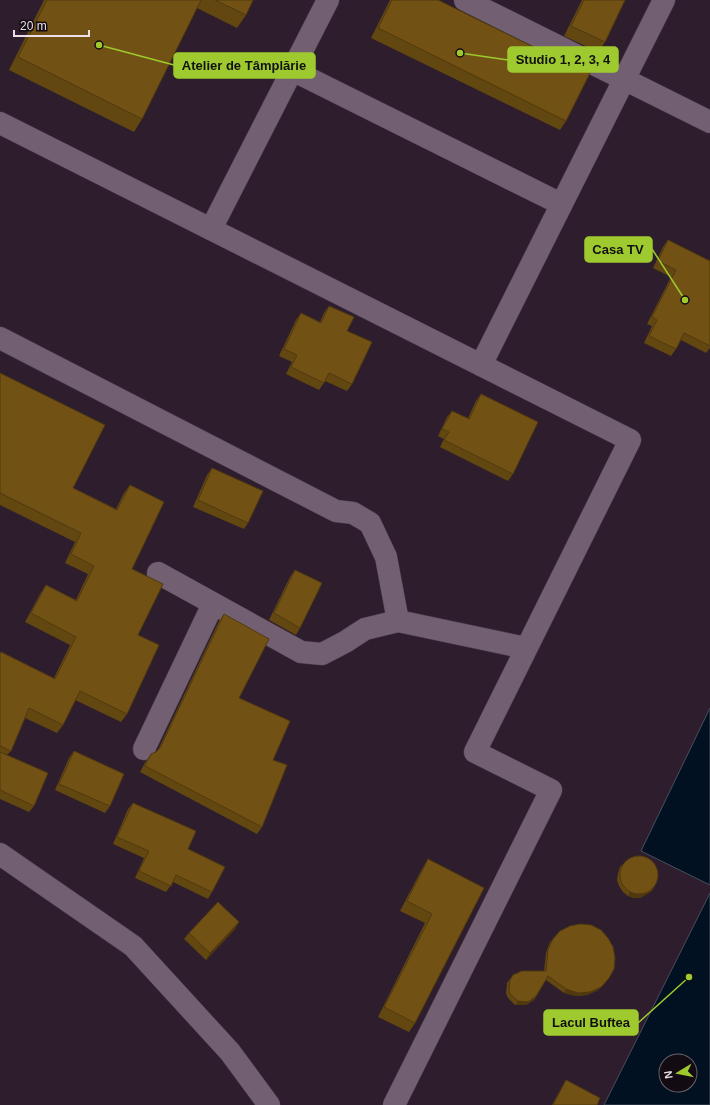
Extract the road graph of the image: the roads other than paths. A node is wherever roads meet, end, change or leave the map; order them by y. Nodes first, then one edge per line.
1 (328, 0) edge
2 (465, 0) edge
3 (664, 0) edge
4 (292, 70) junction
5 (624, 80) junction
6 (710, 122) edge
7 (0, 123) edge
8 (561, 204) junction
9 (211, 229) junction
10 (0, 338) edge
11 (481, 365) junction
12 (158, 573) dead end
13 (213, 604) junction
14 (398, 621) junction
15 (526, 648) junction
16 (144, 749) dead end
17 (0, 854) edge
18 (269, 1105) edge
19 (394, 1105) edge

1 - 4 lane
2 - 5 lane
3 - 5 lane
4 - 8 lane
4 - 9 lane
5 - 6 lane
5 - 8 lane
7 - 9 lane
8 - 11 lane
9 - 11 lane
10 - 14 lane
11 - 15 lane
12 - 13 lane
13 - 14 lane
13 - 16 lane
14 - 15 lane
15 - 19 lane
17 - 18 lane

